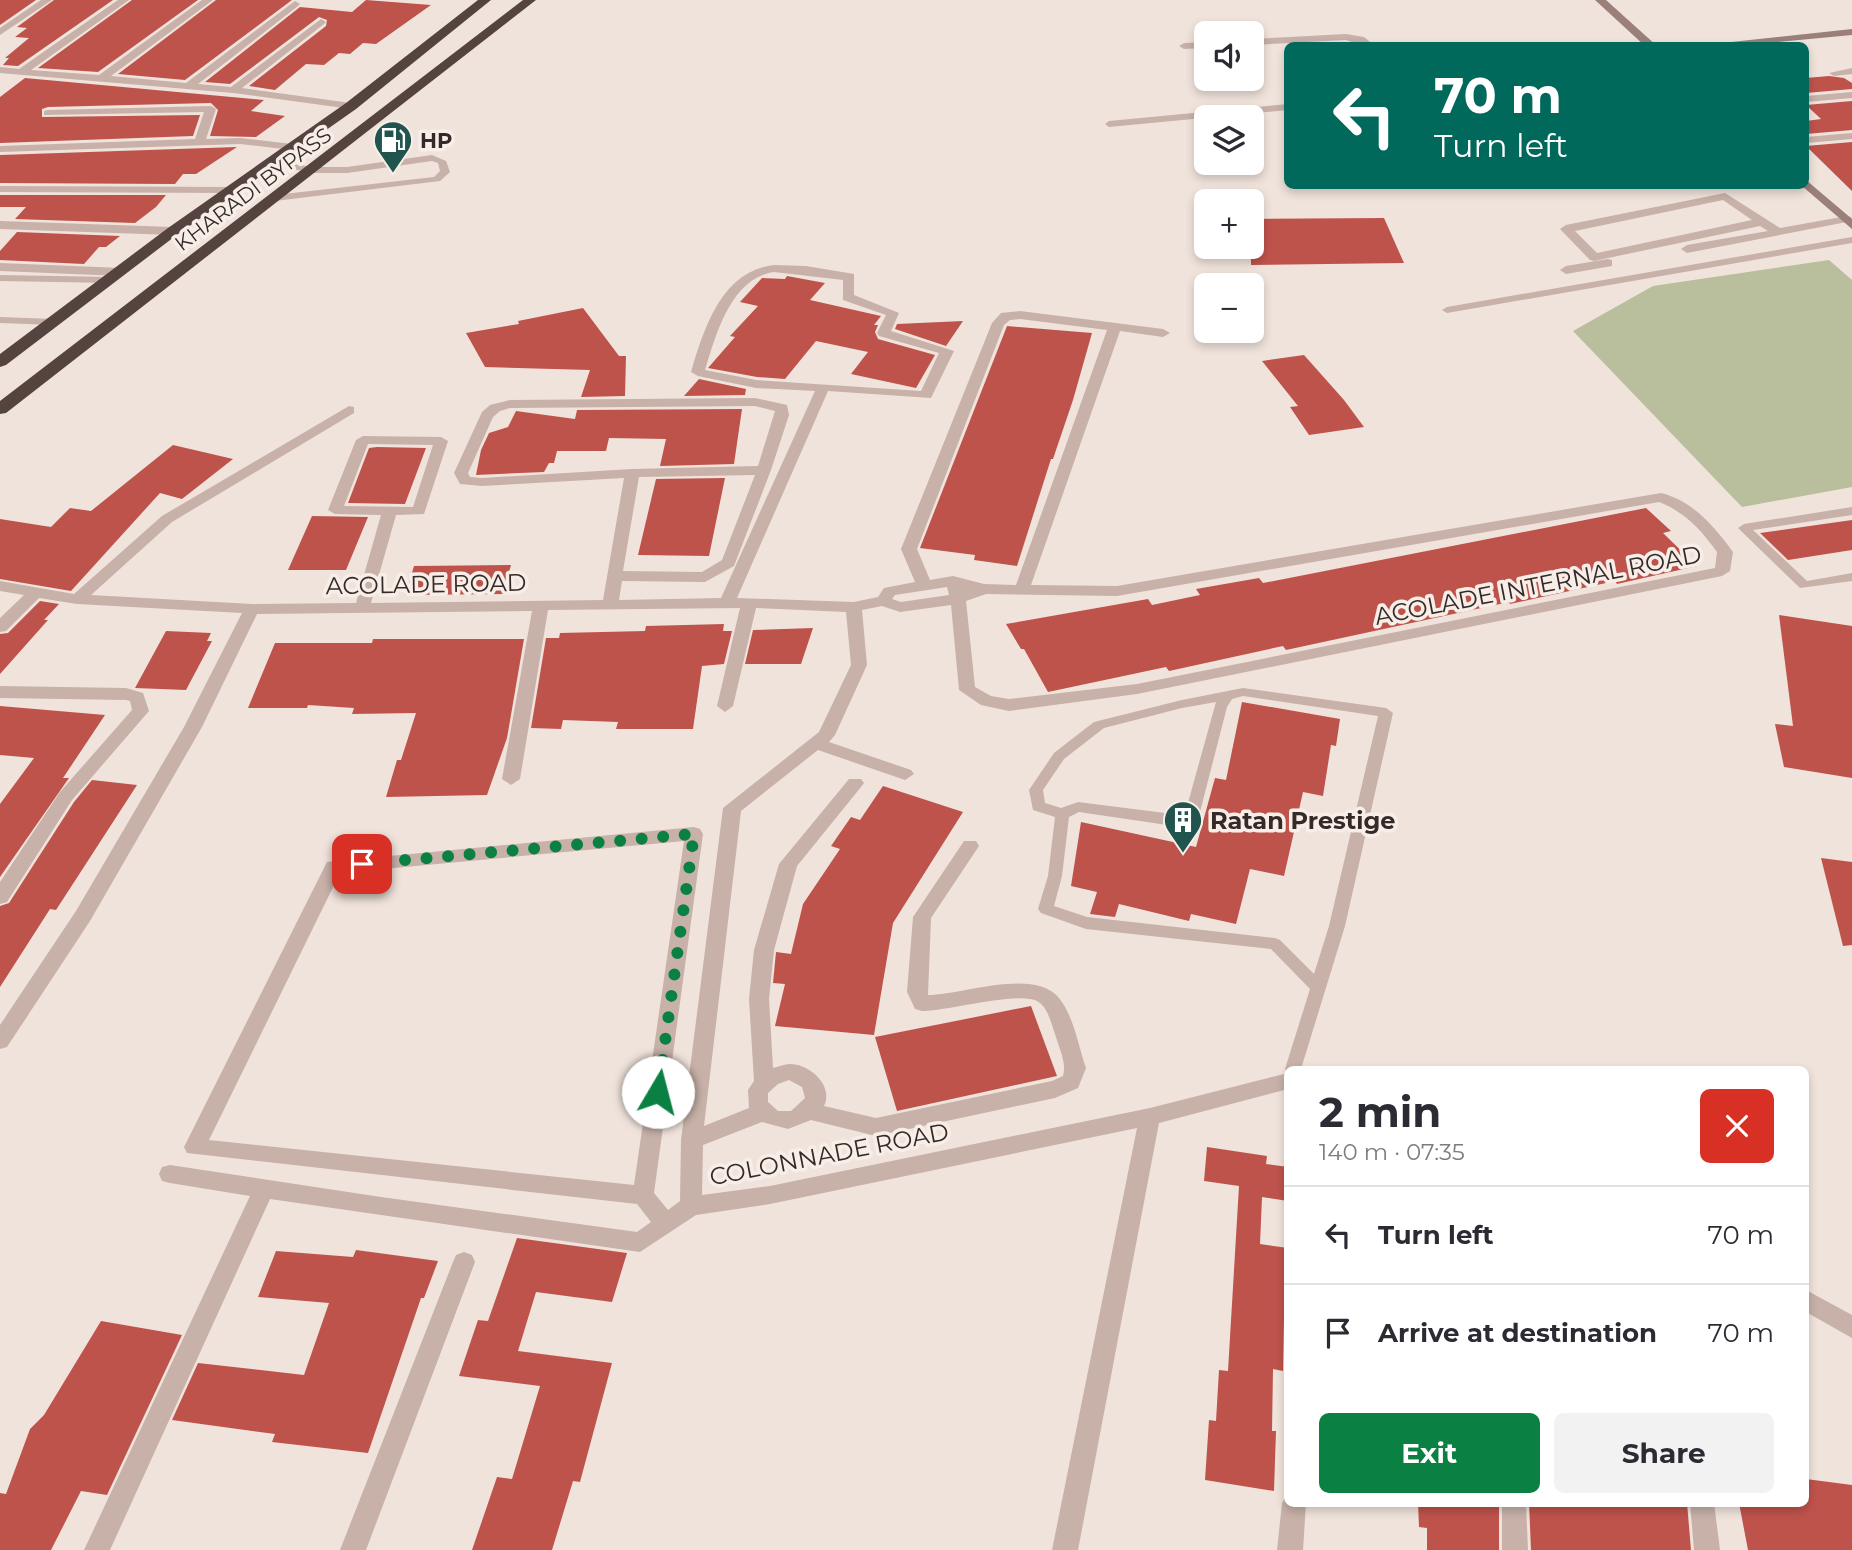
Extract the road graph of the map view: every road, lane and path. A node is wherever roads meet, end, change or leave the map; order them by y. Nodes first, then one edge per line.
1 (47, 0) edge
2 (124, 0) edge
3 (208, 0) edge
4 (485, 0) edge
5 (530, 0) edge
6 (1600, 0) edge
7 (295, 4) dead end
8 (321, 22) dead end
9 (0, 32) edge
10 (1852, 32) edge
11 (1264, 41) edge
12 (1364, 42) edge
13 (1647, 42) edge
14 (1743, 42) edge
15 (1184, 46) dead end
16 (1194, 46) edge
17 (0, 70) edge
18 (22, 71) junction
19 (1852, 71) edge
20 (1834, 73) dead end
21 (101, 79) junction
22 (187, 87) junction
23 (233, 90) junction
24 (1852, 95) edge
25 (1809, 99) edge
26 (351, 106) junction
27 (1284, 107) edge
28 (48, 113) dead end
29 (1109, 124) dead end
30 (1852, 136) edge
31 (1809, 140) edge
32 (199, 142) junction
33 (292, 147) junction
34 (0, 149) edge
35 (270, 162) junction
36 (313, 170) junction
37 (1809, 186) edge
38 (0, 189) edge
39 (232, 190) junction
40 (275, 198) junction
41 (1761, 222) junction
42 (1849, 223) edge
43 (0, 225) edge
44 (173, 231) junction
45 (1779, 233) junction
46 (1852, 240) edge
47 (0, 267) edge
48 (1566, 270) dead end
49 (116, 276) junction
50 (0, 278) edge
51 (1447, 310) dead end
52 (0, 320) edge
53 (54, 322) junction
54 (1115, 327) junction
55 (1163, 333) dead end
56 (0, 362) edge
57 (823, 387) junction
58 (0, 409) edge
59 (349, 410) dead end
60 (764, 470) junction
61 (632, 473) junction
62 (390, 511) junction
63 (1852, 511) edge
64 (615, 576) junction
65 (1852, 577) edge
66 (953, 580) junction
67 (924, 585) junction
68 (0, 586) edge
69 (984, 589) junction
70 (1022, 589) junction
71 (36, 592) junction
72 (77, 599) junction
73 (958, 599) junction
74 (883, 601) junction
75 (727, 603) junction
76 (749, 603) junction
77 (610, 605) junction
78 (541, 606) junction
79 (854, 607) junction
80 (362, 608) junction
81 (252, 609) junction
82 (0, 628) edge
83 (2, 696) edge
84 (1227, 696) junction
85 (726, 706) dead end
86 (815, 743) junction
87 (905, 774) dead end
88 (511, 779) dead end
89 (855, 783) dead end
90 (1062, 814) junction
91 (970, 846) dead end
92 (0, 897) edge
93 (1318, 988) junction
94 (0, 1041) edge
95 (1294, 1066) edge
96 (1284, 1082) edge
97 (764, 1083) junction
98 (809, 1111) junction
99 (763, 1112) junction
100 (1150, 1117) junction
101 (692, 1140) junction
102 (170, 1174) dead end
103 (264, 1189) junction
104 (643, 1195) junction
105 (691, 1206) junction
106 (664, 1224) junction
107 (464, 1262) dead end
108 (1809, 1302) edge
109 (1852, 1327) edge
110 (1294, 1507) edge
111 (1514, 1507) edge
112 (1702, 1507) edge
113 (96, 1550) edge
114 (353, 1550) edge
115 (1065, 1550) edge
116 (1290, 1550) edge
117 (1515, 1550) edge
118 (1707, 1550) edge

1 - 9 street
2 - 18 street
3 - 21 street
4 - 26 highway, KHARADI BYPASS
5 - 36 highway, KHARADI BYPASS
6 - 13 street
7 - 22 street
8 - 23 street
10 - 14 street
11 - 12 street
15 - 16 street
17 - 18 street
18 - 21 street
19 - 20 street
21 - 22 street
22 - 23 street
23 - 26 street
24 - 25 street
26 - 33 highway, KHARADI BYPASS
27 - 29 lane
28 - 32 street
30 - 31 street
32 - 33 street
32 - 34 street
33 - 35 highway, KHARADI BYPASS
35 - 36 lane
35 - 39 highway, KHARADI BYPASS
36 - 40 highway, KHARADI BYPASS
36 - 40 lane
37 - 42 street
38 - 39 street
39 - 44 highway, KHARADI BYPASS
40 - 58 highway, KHARADI BYPASS
41 - 41 street
41 - 45 street
42 - 45 street
43 - 44 street
44 - 49 highway, KHARADI BYPASS
45 - 48 street
46 - 51 lane
47 - 49 street
49 - 50 lane
49 - 53 highway, KHARADI BYPASS
52 - 53 lane
53 - 56 highway, KHARADI BYPASS
54 - 55 street
54 - 67 street
54 - 70 street
57 - 57 street
57 - 75 street
59 - 72 street
60 - 61 street
60 - 61 street
60 - 64 street
61 - 64 street
62 - 62 street
62 - 80 street
63 - 65 lane
64 - 77 street
66 - 67 street, ACOLADE INTERNAL ROAD
66 - 69 street, ACOLADE INTERNAL ROAD
66 - 73 street, ACOLADE INTERNAL ROAD
67 - 74 street, ACOLADE INTERNAL ROAD
68 - 71 street, ACOLADE ROAD
69 - 70 street, ACOLADE INTERNAL ROAD
69 - 73 street, ACOLADE INTERNAL ROAD
70 - 73 street, ACOLADE INTERNAL ROAD
71 - 72 street, ACOLADE ROAD
71 - 82 street
72 - 81 street, ACOLADE ROAD
73 - 74 street, ACOLADE INTERNAL ROAD
74 - 79 street, ACOLADE INTERNAL ROAD
75 - 76 street, ACOLADE ROAD
75 - 77 street, ACOLADE ROAD
76 - 79 street, ACOLADE ROAD
76 - 85 street
77 - 78 street, ACOLADE ROAD
78 - 80 street, ACOLADE ROAD
78 - 88 street
79 - 86 street, COLONNADE ROAD
80 - 81 street, ACOLADE ROAD
81 - 94 street
83 - 92 street
84 - 90 lane
84 - 90 lane
84 - 93 lane
86 - 87 street
86 - 101 street, COLONNADE ROAD
89 - 97 street
90 - 93 lane
91 - 98 street
93 - 95 lane
96 - 100 street, COLONNADE ROAD
97 - 98 street
97 - 99 street
98 - 99 street
99 - 101 street
100 - 105 street, COLONNADE ROAD
100 - 115 street
101 - 105 street, COLONNADE ROAD
102 - 103 street
103 - 106 street
103 - 113 street
104 - 104 street
104 - 106 street
105 - 106 street
107 - 114 street
108 - 109 street
110 - 116 street
111 - 117 street
112 - 118 street

